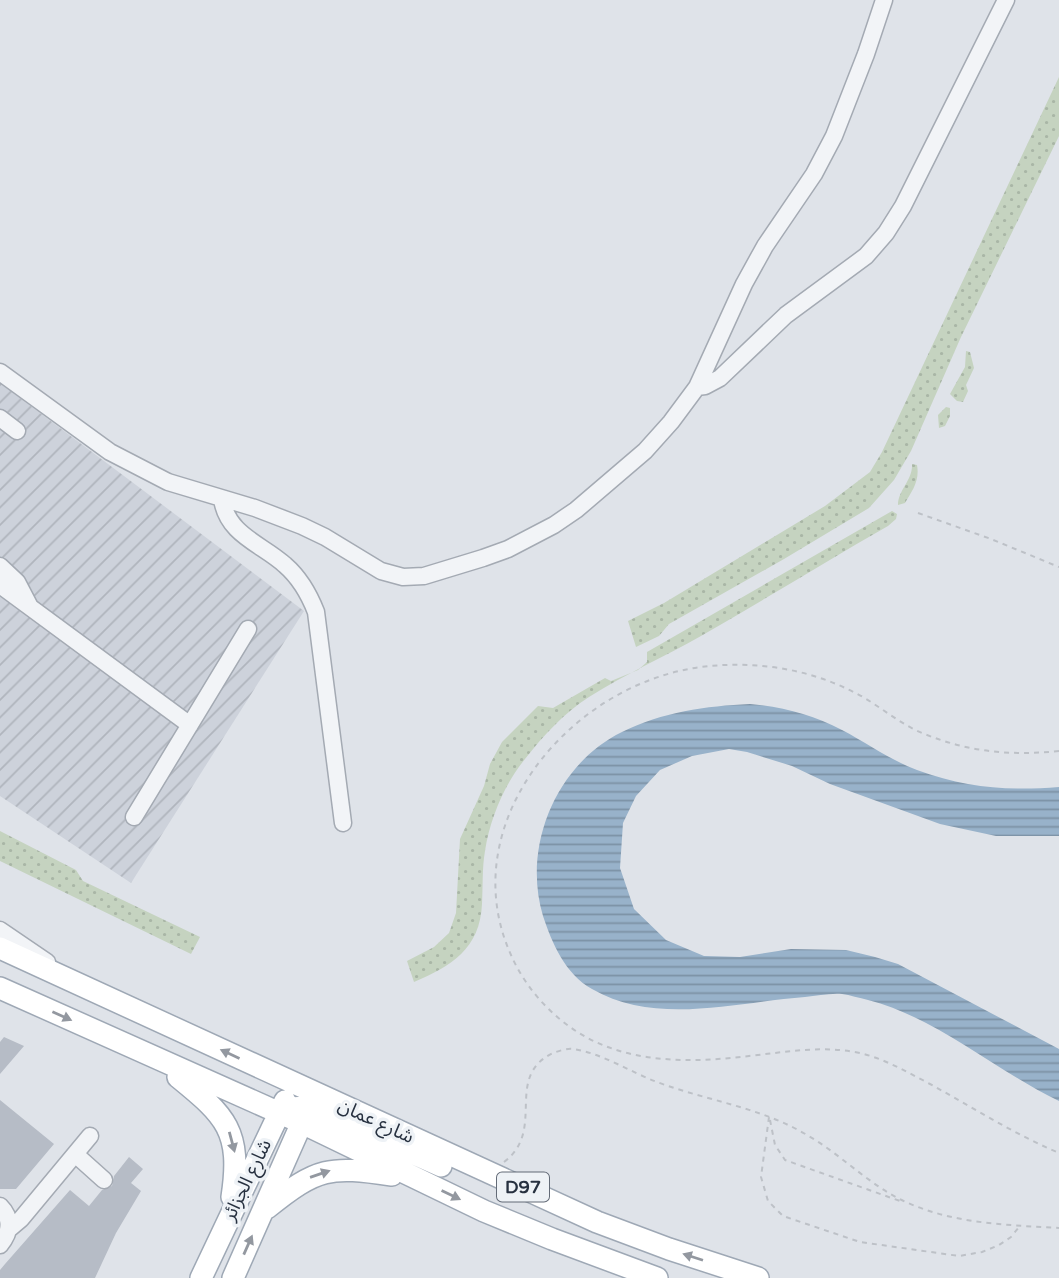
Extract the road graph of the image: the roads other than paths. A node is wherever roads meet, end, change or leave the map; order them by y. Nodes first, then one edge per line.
1 (884, 0) edge
2 (1006, 0) edge
3 (0, 372) edge
4 (696, 387) junction
5 (0, 418) edge
6 (17, 432) dead end
7 (222, 499) junction
8 (0, 566) edge
9 (0, 584) edge
10 (29, 607) junction
11 (248, 629) dead end
12 (190, 725) junction
13 (134, 817) dead end
14 (343, 823) dead end
15 (0, 930) edge
16 (0, 948) edge
17 (69, 979) junction
18 (0, 988) edge
19 (103, 1034) junction
20 (155, 1058) junction
21 (298, 1102) junction
22 (90, 1136) dead end
23 (75, 1154) junction
24 (415, 1178) junction
25 (104, 1180) dead end
26 (2, 1208) edge
27 (29, 1208) junction
28 (263, 1211) junction
29 (228, 1218) junction
30 (8, 1230) junction
31 (0, 1245) edge
32 (201, 1278) edge
33 (233, 1278) edge
34 (657, 1278) edge
35 (758, 1278) edge

1 - 4 street
2 - 4 street
3 - 7 street
4 - 7 street
5 - 6 street
7 - 14 street
8 - 10 street
9 - 10 street
10 - 12 street
11 - 12 street
12 - 13 street
15 - 17 street
16 - 17 main road, شارع عمان / D97
21 -> 17 main road, شارع عمان / D97
18 -> 19 main road, شارع عمان / D97
19 - 20 main road, شارع عمان / D97
19 - 21 main road
20 - 21 main road, شارع عمان / D97
20 -> 29 main road
21 - 24 main road, شارع عمان / D97
21 - 28 main road, شارع الجزائر
21 - 29 main road, شارع الجزائر
35 -> 21 main road, شارع عمان / D97
22 - 23 street
23 - 25 street
23 - 27 street
28 -> 24 main road
24 -> 34 main road, شارع عمان / D97
26 - 27 street
26 - 30 street
27 - 30 street
33 -> 28 main road, شارع الجزائر
29 - 32 main road, شارع الجزائر
30 - 31 street

